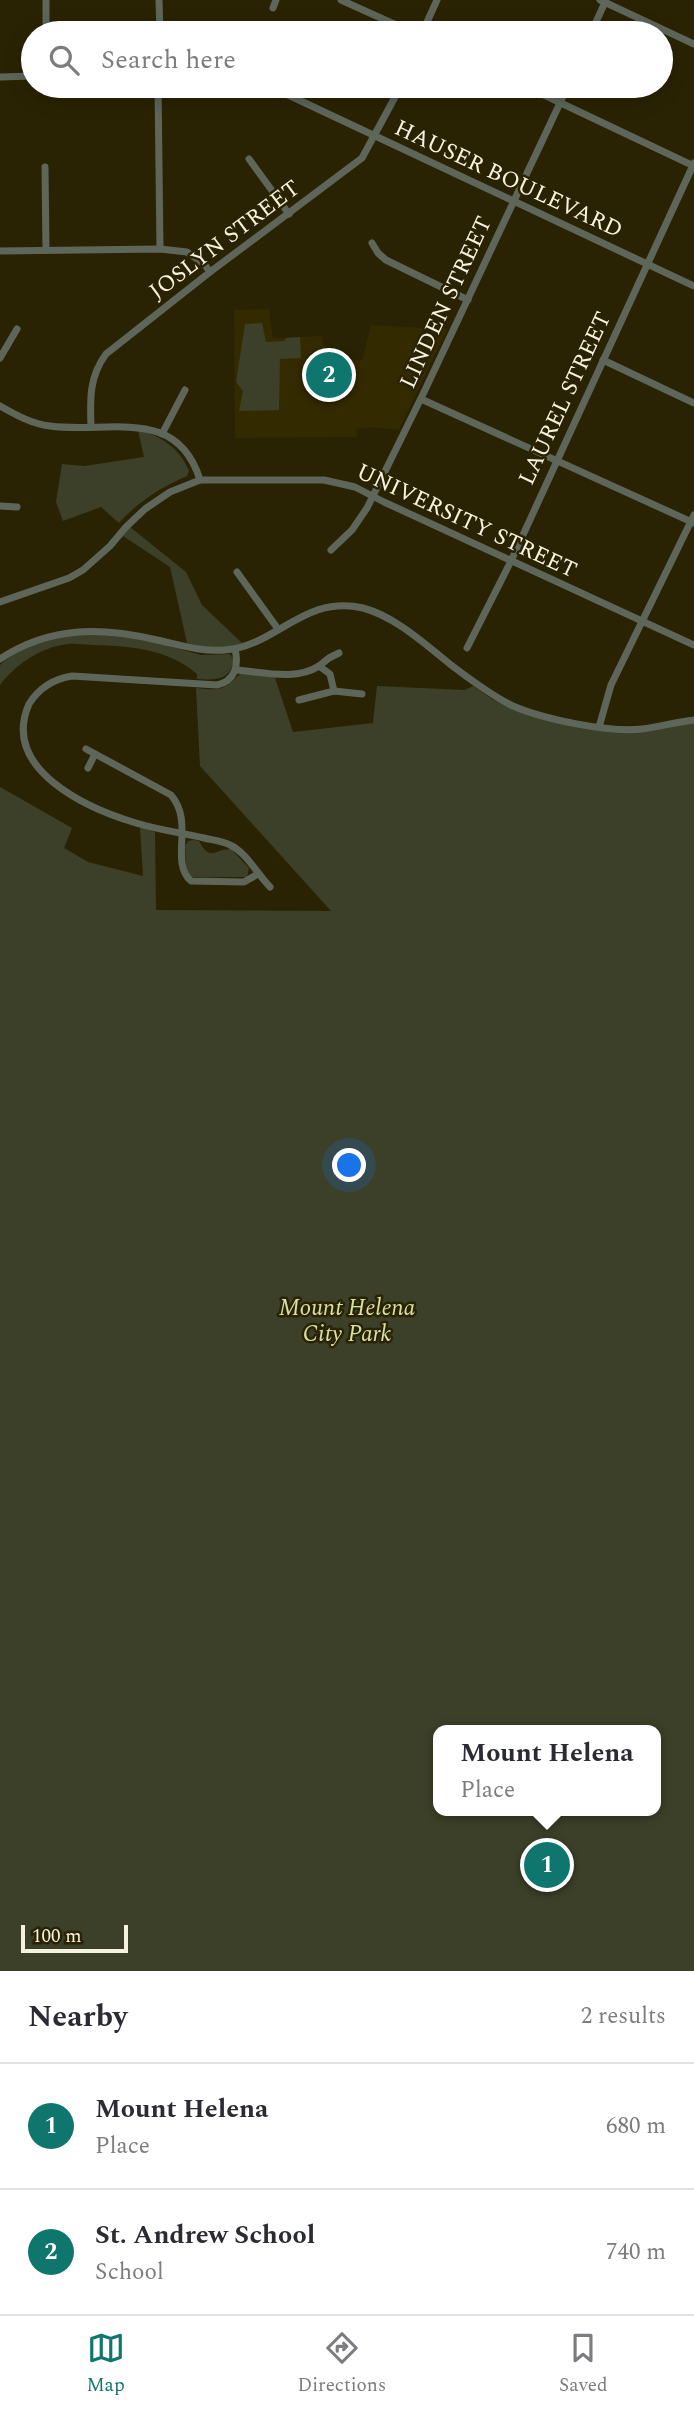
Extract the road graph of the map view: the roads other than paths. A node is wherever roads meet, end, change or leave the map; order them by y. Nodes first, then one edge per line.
1 (46, 0) edge
2 (159, 0) edge
3 (341, 0) edge
4 (437, 0) edge
5 (603, 1) edge
6 (46, 21) edge
7 (160, 21) edge
8 (387, 21) edge
9 (427, 21) edge
10 (596, 21) edge
11 (645, 21) edge
12 (673, 34) edge
13 (694, 44) edge
14 (21, 76) edge
15 (0, 77) edge
16 (158, 98) edge
17 (295, 98) edge
18 (394, 98) edge
19 (550, 98) edge
20 (562, 98) edge
21 (560, 103) junction
22 (374, 135) junction
23 (249, 159) dead end
24 (694, 165) edge
25 (45, 167) dead end
26 (514, 201) junction
27 (289, 214) junction
28 (372, 243) dead end
29 (160, 249) junction
30 (46, 250) junction
31 (0, 251) edge
32 (647, 264) junction
33 (210, 272) junction
34 (694, 286) edge
35 (468, 300) junction
36 (17, 329) dead end
37 (0, 358) edge
38 (603, 360) junction
39 (185, 390) dead end
40 (421, 399) junction
41 (694, 403) edge
42 (0, 406) edge
43 (91, 427) junction
44 (162, 434) junction
45 (556, 459) junction
46 (200, 481) junction
47 (373, 496) junction
48 (0, 506) edge
49 (17, 507) dead end
50 (693, 520) edge
51 (331, 550) dead end
52 (510, 561) junction
53 (237, 572) dead end
54 (0, 601) edge
55 (642, 622) junction
56 (278, 629) junction
57 (694, 645) edge
58 (467, 648) dead end
59 (235, 649) junction
60 (339, 653) dead end
61 (0, 659) edge
62 (319, 666) junction
63 (236, 670) junction
64 (334, 691) junction
65 (362, 694) dead end
66 (299, 700) dead end
67 (694, 720) edge
68 (599, 727) junction
69 (86, 749) dead end
70 (95, 754) junction
71 (88, 768) dead end
72 (181, 833) junction
73 (258, 874) junction
74 (270, 887) dead end

1 - 6 street
2 - 7 street
3 - 8 street
4 - 9 street
5 - 10 street
5 - 11 street
12 - 13 street
14 - 15 street
16 - 29 street
17 - 22 street, HAUSER BOULEVARD
18 - 22 street, JOSLYN STREET
19 - 21 street
20 - 21 street, LINDEN STREET
21 - 24 street
21 - 26 street, LINDEN STREET
22 - 26 street, HAUSER BOULEVARD
22 - 27 street, JOSLYN STREET
23 - 27 street
24 - 32 street, LAUREL STREET
25 - 30 street
26 - 32 street, HAUSER BOULEVARD
26 - 35 street, LINDEN STREET
27 - 33 street, JOSLYN STREET
28 - 35 street
29 - 30 street
29 - 33 street
30 - 31 street
32 - 34 street, HAUSER BOULEVARD
32 - 38 street, LAUREL STREET
33 - 43 street, JOSLYN STREET
35 - 40 street, LINDEN STREET
36 - 37 street
38 - 41 street
38 - 45 street, LAUREL STREET
39 - 44 street
40 - 45 street
40 - 47 street, LINDEN STREET
42 - 43 street
43 - 44 street
44 - 46 street
45 - 50 street
45 - 52 street, LAUREL STREET
46 - 47 street, UNIVERSITY STREET
46 - 54 street, UNIVERSITY STREET
47 - 51 street, LINDEN STREET
47 - 52 street, UNIVERSITY STREET
48 - 49 street
50 - 55 street
52 - 55 street, UNIVERSITY STREET
52 - 58 street, LAUREL STREET
53 - 56 street
55 - 57 street, UNIVERSITY STREET
55 - 68 street
56 - 59 street
56 - 68 street
59 - 61 street
59 - 63 street
60 - 62 street
62 - 63 street
62 - 64 street
63 - 72 street
64 - 65 street
64 - 66 street
67 - 68 street
69 - 70 street
70 - 71 street
70 - 72 street
72 - 73 street
72 - 73 street
73 - 74 street

